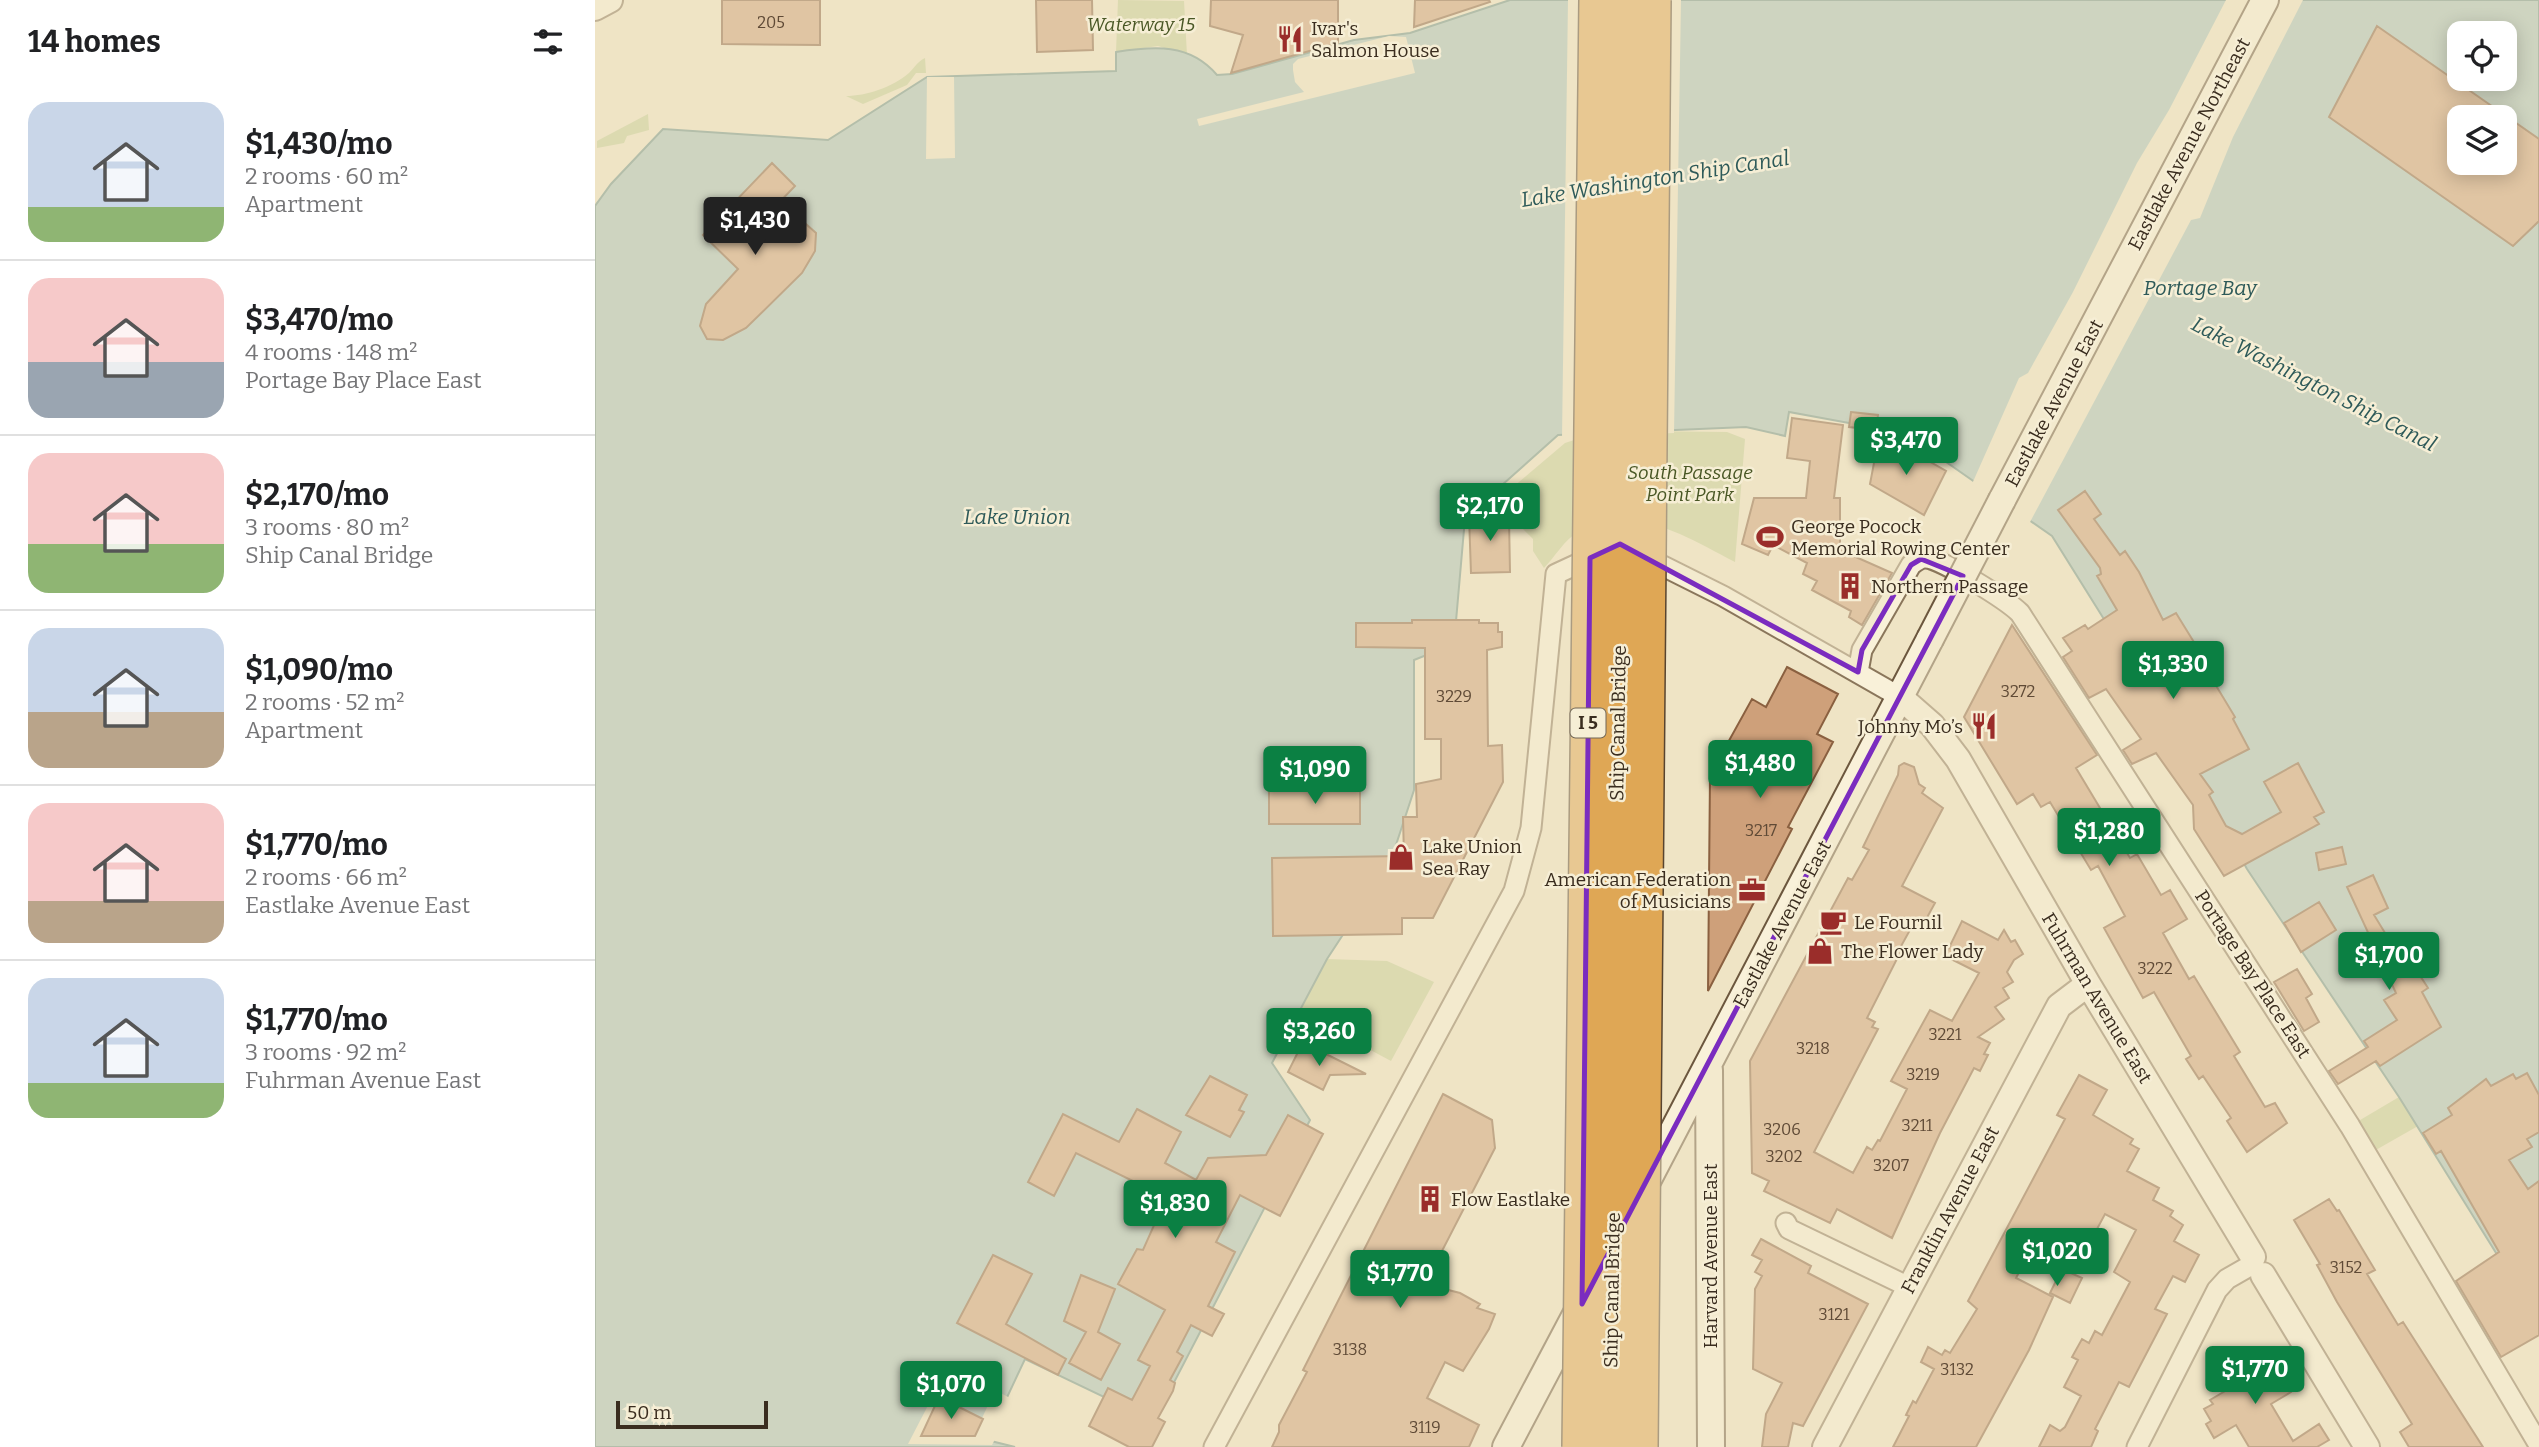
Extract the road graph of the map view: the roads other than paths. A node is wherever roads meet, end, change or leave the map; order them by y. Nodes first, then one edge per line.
1 (610, 0) edge
2 (1597, 0) edge
3 (1628, 0) edge
4 (1653, 0) edge
5 (2265, 0) edge
6 (595, 8) edge
7 (2114, 288) joint
8 (1858, 672) junction
9 (1900, 697) junction
10 (2088, 984) junction
11 (1709, 1064) junction
12 (1786, 1223) dead end
13 (2255, 1267) junction
14 (1909, 1287) junction
15 (2539, 1445) edge
16 (1214, 1447) edge
17 (1506, 1447) edge
18 (1580, 1447) edge
19 (1611, 1447) edge
20 (1640, 1447) edge
21 (1711, 1447) edge
22 (1825, 1447) edge
23 (2137, 1447) edge
24 (2367, 1447) edge

1 - 6 street
2 - 18 highway, Ship Canal Bridge / I 5, bridge
3 - 19 highway, Ship Canal Bridge, bridge
4 - 20 highway, Ship Canal Bridge, bridge
5 - 7 main road, Eastlake Avenue Northeast
7 - 9 main road, Eastlake Avenue East, bridge
8 - 9 street, Fuhrman Avenue East
8 - 15 street, Portage Bay Place East
8 - 16 street, Fuhrman Avenue East
9 - 10 street, Fuhrman Avenue East
9 - 11 main road, Eastlake Avenue East
10 - 13 street, Fuhrman Avenue East
10 - 14 street, Franklin Avenue East
11 - 17 main road, Eastlake Avenue East
11 - 21 main road, Harvard Avenue East
12 - 14 street
13 - 23 street
13 - 24 street, Fuhrman Avenue East
14 - 22 street, Franklin Avenue East

